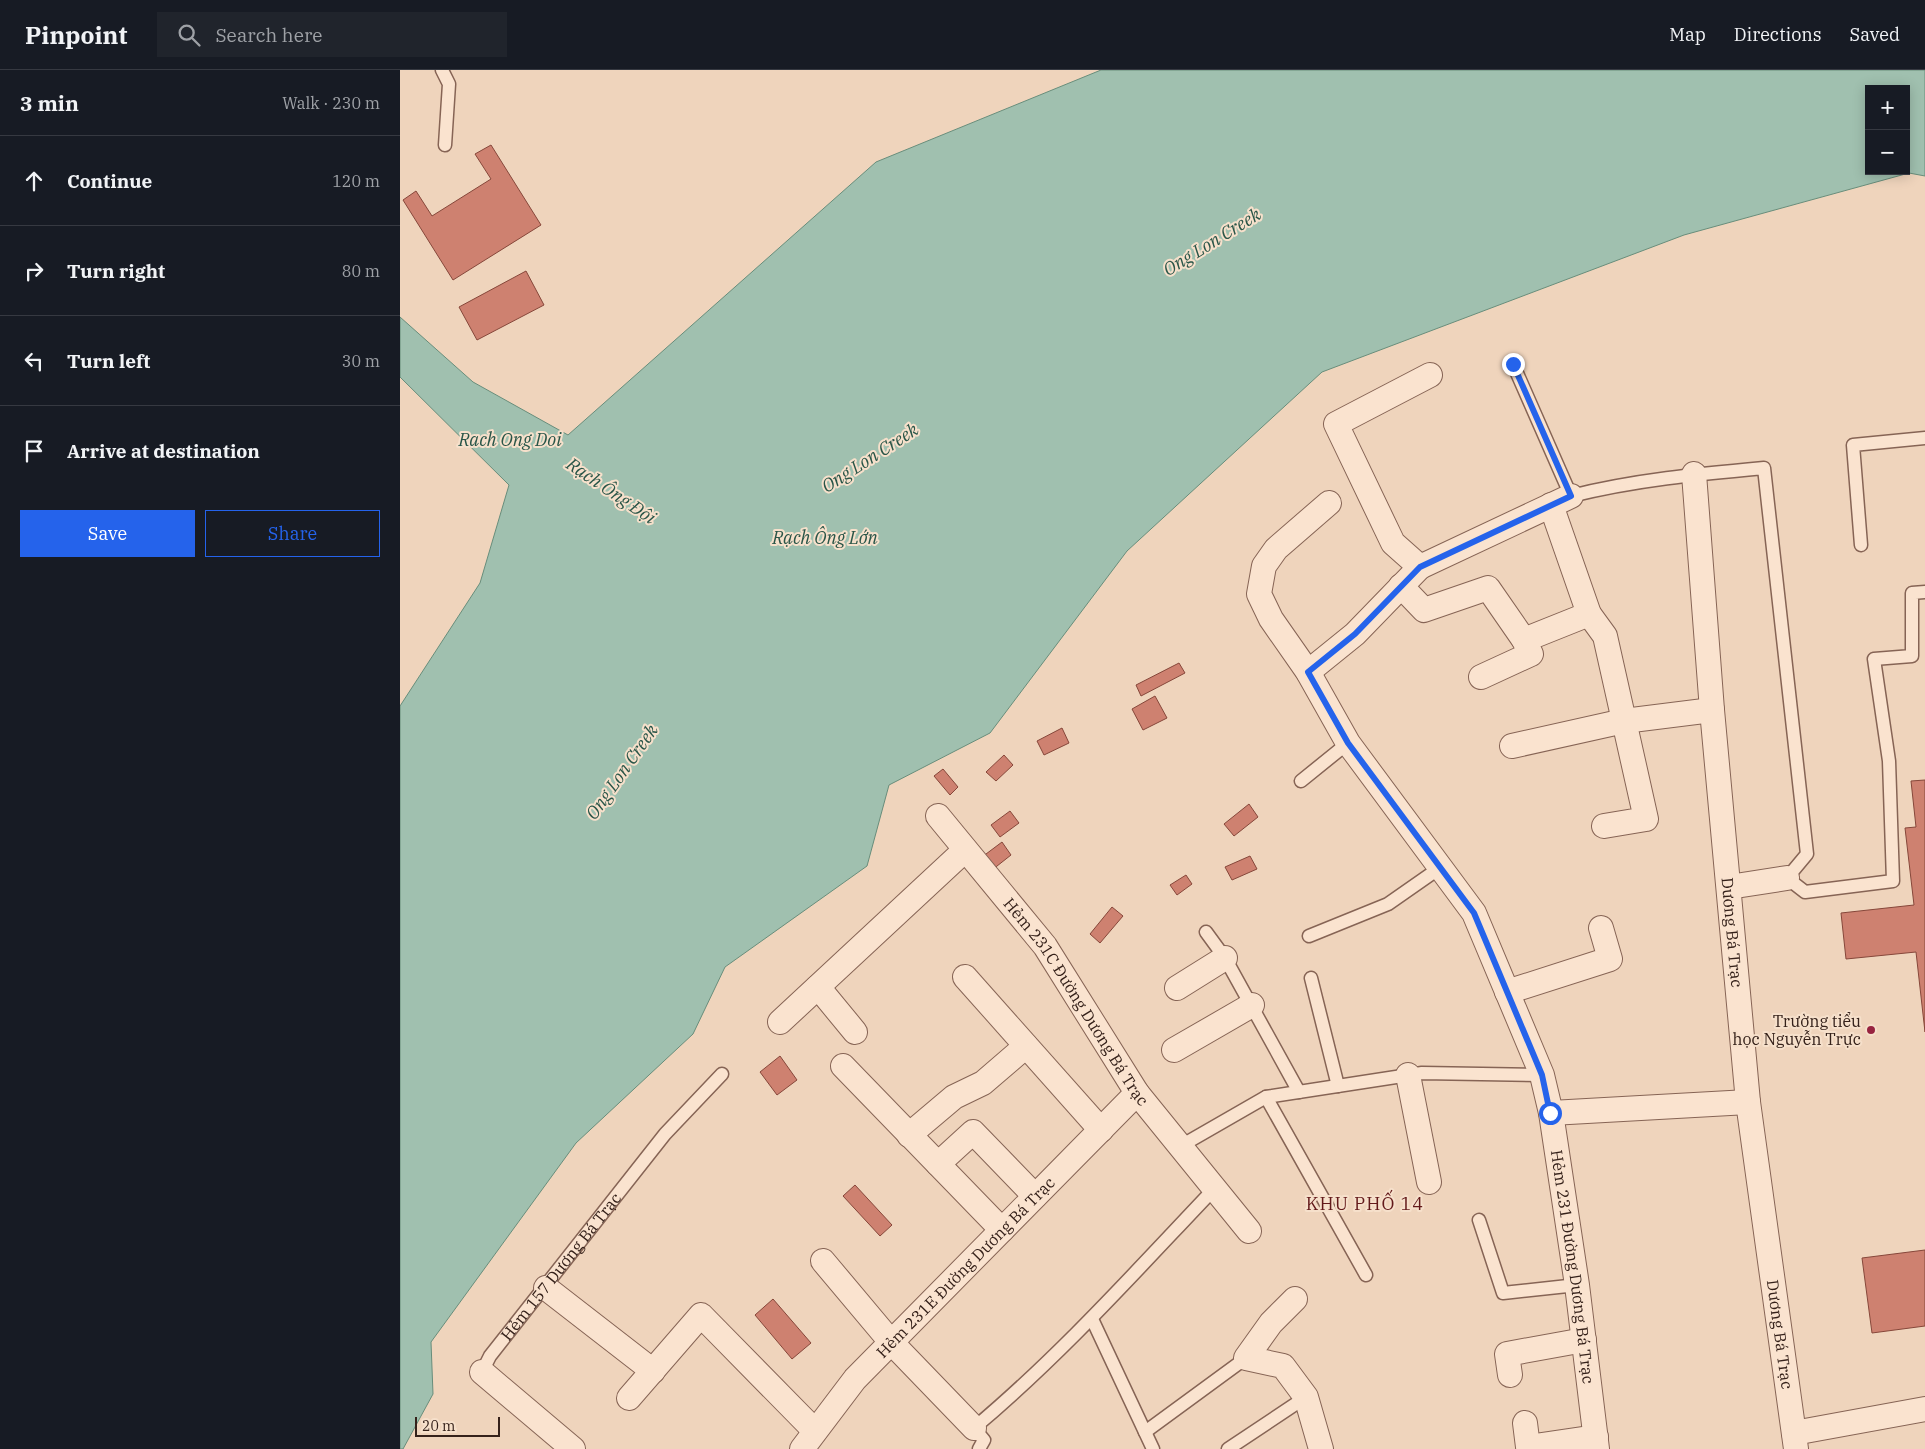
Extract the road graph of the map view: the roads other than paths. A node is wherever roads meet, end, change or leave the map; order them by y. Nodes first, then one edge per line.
1 (442, 70) edge
2 (445, 145) dead end
3 (1513, 364) dead end
4 (1430, 375) dead end
5 (1925, 438) edge
6 (1694, 474) junction
7 (1561, 501) junction
8 (1329, 503) dead end
9 (1861, 545) dead end
10 (1420, 567) junction
11 (1401, 586) junction
12 (1925, 592) edge
13 (1589, 614) junction
14 (1524, 640) junction
15 (1308, 672) junction
16 (1481, 677) dead end
17 (1712, 710) junction
18 (1624, 721) junction
19 (1348, 743) junction
20 (1512, 746) dead end
21 (1301, 781) dead end
22 (938, 816) dead end
23 (1604, 826) dead end
24 (965, 850) junction
25 (1441, 867) junction
26 (1787, 878) junction
27 (1729, 887) junction
28 (1602, 928) dead end
29 (1206, 932) dead end
30 (1309, 936) dead end
31 (1225, 958) junction
32 (965, 977) dead end
33 (1311, 978) dead end
34 (818, 987) junction
35 (1177, 988) dead end
36 (1507, 992) junction
37 (1252, 1006) junction
38 (780, 1022) dead end
39 (855, 1032) dead end
40 (1026, 1046) junction
41 (1174, 1050) dead end
42 (843, 1066) dead end
43 (722, 1074) dead end
44 (1408, 1075) junction
45 (1542, 1075) junction
46 (1338, 1086) junction
47 (1299, 1092) junction
48 (1137, 1093) junction
49 (1266, 1097) junction
50 (1748, 1102) junction
51 (1550, 1113) junction
52 (1101, 1130) junction
53 (910, 1134) junction
54 (1179, 1147) junction
55 (938, 1164) junction
56 (1429, 1182) dead end
57 (1214, 1189) junction
58 (1035, 1196) junction
59 (1479, 1220) dead end
60 (1002, 1230) junction
61 (1248, 1231) dead end
62 (823, 1261) dead end
63 (1366, 1275) dead end
64 (1577, 1286) junction
65 (546, 1288) junction
66 (1295, 1299) dead end
67 (1092, 1319) junction
68 (1584, 1340) junction
69 (890, 1342) junction
70 (1246, 1358) junction
71 (653, 1370) junction
72 (482, 1372) joint
73 (1510, 1374) dead end
74 (1306, 1397) junction
75 (629, 1398) dead end
76 (1925, 1409) edge
77 (1525, 1423) dead end
78 (1145, 1432) junction
79 (976, 1438) edge
80 (808, 1440) edge
81 (1795, 1441) edge
82 (1596, 1443) edge
83 (573, 1449) edge
84 (1153, 1449) edge
85 (1228, 1449) edge
86 (1321, 1449) edge

1 - 2 lane
3 - 7 lane
4 - 10 street
5 - 9 lane
6 - 7 lane
6 - 17 street, Dương Bá Trạc
6 - 26 lane
7 - 10 street
7 - 13 street
8 - 15 street, Hẻm 231 Đường Dương Bá Trạc
10 - 11 street
11 - 14 street
11 - 15 street
12 - 26 lane
13 - 14 street
13 - 18 street
14 - 16 street
15 - 19 street, Hẻm 231 Đường Dương Bá Trạc
17 - 18 street
17 - 27 street, Dương Bá Trạc
18 - 20 street
18 - 23 street
19 - 21 lane
19 - 25 street, Hẻm 231 Đường Dương Bá Trạc
22 - 24 street, Hẻm 231C Đường Dương Bá Trạc
24 - 34 street
24 - 48 street, Hẻm 231C Đường Dương Bá Trạc
25 - 30 lane
25 - 36 street, Hẻm 231 Đường Dương Bá Trạc
26 - 27 street
27 - 50 street, Dương Bá Trạc
28 - 36 street
29 - 31 lane
31 - 35 street
31 - 37 lane
32 - 40 street
33 - 46 lane
34 - 38 street
34 - 39 street
36 - 45 street, Hẻm 231 Đường Dương Bá Trạc
37 - 41 street
37 - 47 lane
40 - 52 street
40 - 53 street
42 - 53 street
43 - 65 lane, Hẻm 157 Dương Bá Trạc
44 - 45 lane
44 - 46 lane
44 - 56 street
45 - 51 street, Hẻm 231 Đường Dương Bá Trạc
46 - 47 lane
47 - 49 lane
48 - 52 street, Hẻm 231E Đường Dương Bá Trạc
48 - 54 street, Hẻm 231C Đường Dương Bá Trạc
49 - 54 lane
49 - 63 lane
50 - 51 street
50 - 81 street, Dương Bá Trạc
51 - 64 street, Hẻm 231 Đường Dương Bá Trạc
52 - 58 street, Hẻm 231E Đường Dương Bá Trạc
53 - 55 street
54 - 57 street, Hẻm 231C Đường Dương Bá Trạc
55 - 58 street
55 - 60 street
57 - 61 street, Hẻm 231C Đường Dương Bá Trạc
57 - 67 lane
58 - 60 street, Hẻm 231E Đường Dương Bá Trạc
59 - 64 lane
60 - 69 street, Hẻm 231E Đường Dương Bá Trạc
62 - 69 street
64 - 68 street, Hẻm 231 Đường Dương Bá Trạc
65 - 71 street
65 - 72 lane, Hẻm 157 Dương Bá Trạc
66 - 70 street
67 - 78 lane
67 - 79 lane
68 - 73 street
68 - 82 street, Hẻm 231 Đường Dương Bá Trạc
69 - 79 street
69 - 80 street, Hẻm 231E Đường Dương Bá Trạc
70 - 74 street
70 - 78 lane
71 - 75 street
71 - 80 street
72 - 83 street, Hẻm 157 Dương Bá Trạc
74 - 85 lane
74 - 86 street
76 - 81 street
77 - 82 street
78 - 84 lane

